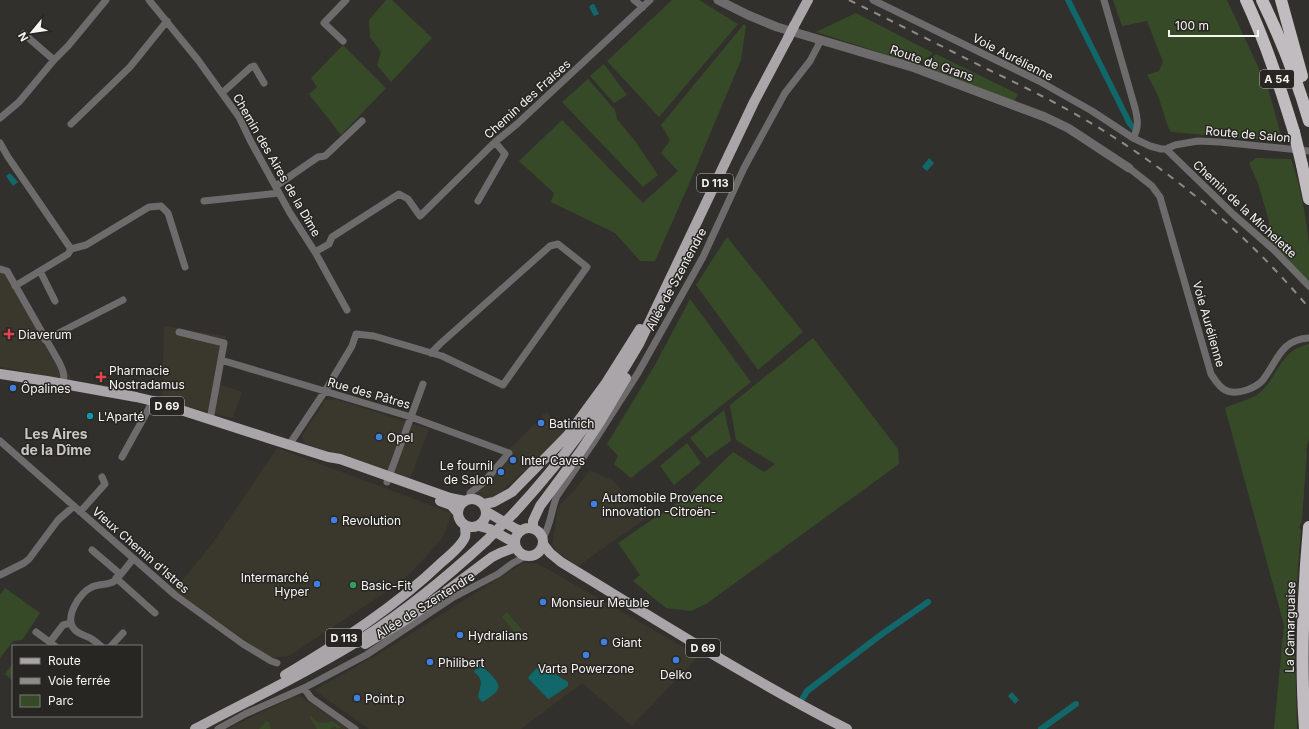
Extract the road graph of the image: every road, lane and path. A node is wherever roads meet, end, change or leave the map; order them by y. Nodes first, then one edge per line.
1 (106, 0) edge
2 (149, 0) edge
3 (346, 0) edge
4 (634, 0) edge
5 (650, 0) edge
6 (718, 0) edge
7 (808, 0) edge
8 (874, 0) edge
9 (1104, 0) edge
10 (1245, 0) edge
11 (1262, 0) edge
12 (1281, 0) edge
13 (643, 7) junction
14 (167, 21) junction
15 (24, 34) dead end
16 (820, 40) junction
17 (343, 41) dead end
18 (54, 60) junction
19 (264, 83) dead end
20 (222, 93) junction
21 (1309, 102) edge
22 (0, 118) edge
23 (362, 121) dead end
24 (1309, 122) edge
25 (71, 124) dead end
26 (1133, 138) junction
27 (495, 142) junction
28 (0, 143) edge
29 (1164, 149) junction
30 (1309, 151) edge
31 (1129, 168) joint
32 (278, 190) junction
33 (1309, 199) edge
34 (204, 201) dead end
35 (478, 201) dead end
36 (71, 249) junction
37 (315, 252) junction
38 (185, 267) dead end
39 (0, 269) edge
40 (40, 271) junction
41 (15, 286) junction
42 (1309, 286) edge
43 (123, 300) dead end
44 (55, 301) dead end
45 (658, 303) junction
46 (347, 310) dead end
47 (96, 314) junction
48 (105, 315) dead end
49 (179, 332) dead end
50 (1309, 338) edge
51 (45, 340) junction
52 (441, 343) junction
53 (639, 344) junction
54 (431, 353) junction
55 (442, 356) junction
56 (220, 360) junction
57 (0, 374) edge
58 (63, 384) junction
59 (423, 384) dead end
60 (325, 391) junction
61 (153, 401) junction
62 (411, 416) junction
63 (210, 420) junction
64 (0, 441) edge
65 (289, 445) junction
66 (122, 457) dead end
67 (102, 477) dead end
68 (388, 479) junction
69 (408, 486) junction
70 (468, 500) junction
71 (74, 506) junction
72 (485, 508) junction
73 (80, 512) junction
74 (458, 512) junction
75 (464, 525) junction
76 (479, 526) junction
77 (1309, 527) edge
78 (521, 531) junction
79 (539, 536) junction
80 (518, 549) junction
81 (92, 550) dead end
82 (537, 554) junction
83 (133, 559) junction
84 (561, 562) junction
85 (0, 575) edge
86 (118, 576) junction
87 (155, 613) dead end
88 (71, 622) junction
89 (36, 632) dead end
90 (122, 633) dead end
91 (52, 644) edge
92 (100, 645) edge
93 (112, 645) edge
94 (277, 663) dead end
95 (304, 688) junction
96 (266, 692) junction
97 (197, 728) edge
98 (218, 729) edge
99 (355, 729) edge
100 (847, 729) edge
101 (1305, 729) edge

1 - 18 street
2 - 14 street, Chemin des Aires de la Dîme
3 - 17 street
4 - 13 street
5 - 13 street, Chemin des Fraises
6 - 16 street, Route de Grans
7 - 45 main road, D 113, bridge
8 - 26 street, Voie Aurélienne
9 - 26 street
10 - 33 highway, A 54, bridge
11 - 24 highway, A 54
12 - 21 highway
13 - 27 street, Chemin des Fraises
14 - 20 street, Chemin des Aires de la Dîme
14 - 25 street
15 - 18 street
16 - 31 street, Route de Grans
16 - 79 street, Allée de Szentendre
18 - 22 street
19 - 20 street
20 - 32 street, Chemin des Aires de la Dîme
23 - 32 street
26 - 29 street, Voie Aurélienne
27 - 35 street
27 - 37 street, Chemin des Fraises
28 - 36 street
29 - 30 street, Route de Salon
29 - 42 street, Chemin de la Michelette
31 - 50 street, Voie Aurélienne
32 - 34 street
32 - 37 street, Chemin des Aires de la Dîme
36 - 38 street
36 - 40 street
37 - 46 street, Chemin des Aires de la Dîme
39 - 41 street
40 - 41 street
40 - 44 street
41 - 51 street
43 - 47 street
45 - 53 main road, D 113
45 - 72 main road
47 - 48 street
47 - 51 street
49 - 56 street
51 - 58 street
52 - 54 street
52 - 55 street
52 - 55 street
53 - 79 main road
53 - 96 main road, D 113, bridge
54 - 55 street
54 - 60 street
56 - 60 street, Rue des Pâtres
56 - 63 street
57 - 58 main road, D 69
58 - 61 main road, D 69
59 - 62 street
60 - 62 street, Rue des Pâtres
60 - 65 street
61 - 63 main road, D 69
61 - 66 street
62 - 68 street
62 - 70 street, Rue des Pâtres
63 - 65 main road, D 69
64 - 71 street, Vieux Chemin d'Istres
65 - 68 main road, D 69
67 - 73 street
68 - 69 main road, D 69
69 - 70 main road, D 69
69 - 74 main road, D 69
70 - 72 main road
70 - 74 main road
71 - 73 street, Vieux Chemin d'Istres
71 - 85 street
72 - 76 main road
72 - 78 main road
73 - 83 street, Vieux Chemin d'Istres
74 - 75 main road
75 - 76 main road
75 - 97 main road, D 113
76 - 80 main road
77 - 101 highway, La Camarguaise
78 - 79 main road
78 - 80 main road
79 - 82 main road
79 - 84 main road, D 69
80 - 82 main road
80 - 95 street, Allée de Szentendre
80 - 96 main road
81 - 86 street
82 - 84 main road, D 69
83 - 86 street
83 - 94 street, Vieux Chemin d'Istres
84 - 100 main road, D 69
86 - 87 street
86 - 88 street
88 - 91 street
88 - 92 street
89 - 91 street
90 - 93 street
95 - 98 street, Allée de Szentendre
95 - 99 street
96 - 97 main road, D 113

